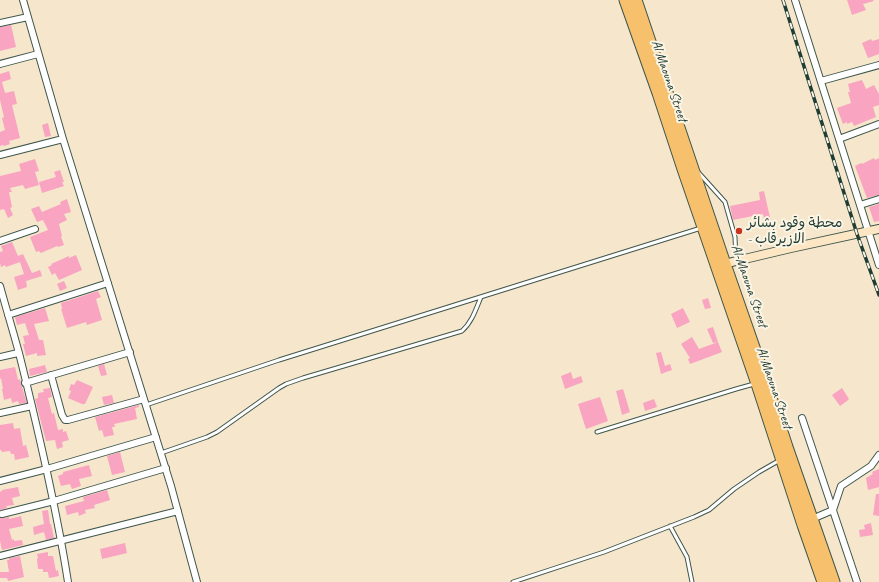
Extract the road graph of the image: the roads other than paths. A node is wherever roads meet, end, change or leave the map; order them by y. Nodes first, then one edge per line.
1 (23, 0) edge
2 (625, 0) edge
3 (636, 0) edge
4 (796, 0) edge
5 (28, 17) junction
6 (0, 23) edge
7 (38, 54) junction
8 (0, 64) edge
9 (879, 65) edge
10 (821, 81) junction
11 (879, 124) edge
12 (63, 139) junction
13 (839, 139) junction
14 (0, 155) edge
15 (692, 165) junction
16 (879, 199) edge
17 (860, 205) junction
18 (703, 227) junction
19 (35, 229) dead end
20 (879, 229) edge
21 (869, 232) junction
22 (0, 241) edge
23 (725, 264) junction
24 (879, 264) edge
25 (108, 283) junction
26 (0, 286) edge
27 (481, 297) junction
28 (2, 299) edge
29 (8, 315) junction
30 (130, 352) junction
31 (18, 353) junction
32 (0, 357) edge
33 (51, 375) junction
34 (26, 383) junction
35 (757, 384) junction
36 (145, 402) junction
37 (32, 406) junction
38 (0, 413) edge
39 (802, 418) dead end
40 (597, 432) dead end
41 (156, 437) junction
42 (161, 453) junction
43 (879, 455) edge
44 (782, 459) junction
45 (166, 468) junction
46 (47, 469) junction
47 (0, 481) edge
48 (54, 501) junction
49 (833, 510) junction
50 (178, 511) junction
51 (2, 514) dead end
52 (812, 519) junction
53 (670, 526) junction
54 (62, 540) junction
55 (0, 556) edge
56 (68, 582) edge
57 (197, 582) edge
58 (513, 582) edge
59 (692, 582) edge
60 (823, 582) edge
61 (834, 582) edge
62 (857, 582) edge

1 - 5 street
2 - 18 highway, Al Maouna Street
3 - 15 highway, Al-Maouna Street
4 - 10 street
5 - 6 street
5 - 7 street
7 - 8 street
7 - 12 street
9 - 10 street
10 - 13 street
11 - 13 street
12 - 14 street
12 - 25 street
13 - 17 street
15 - 23 highway, Al-Maouna Street
15 - 23 lane
16 - 17 street
17 - 21 street
18 - 23 highway, Al Maouna Street
18 - 27 lane
19 - 22 street
20 - 21 street
21 - 23 street
21 - 24 street
23 - 35 highway, Al Maouna Street
23 - 52 highway, Al-Maouna Street
25 - 29 street
25 - 30 street
26 - 28 street
27 - 36 lane
27 - 42 lane
28 - 29 street
29 - 31 street
30 - 33 street
30 - 36 street
31 - 32 street
31 - 34 street
33 - 34 street
33 - 36 street
34 - 37 street
35 - 40 lane
35 - 44 highway, Al Maouna Street
36 - 41 street
37 - 38 street
37 - 46 street
39 - 49 street
41 - 42 street
41 - 46 street
42 - 45 street
43 - 49 street
44 - 53 lane
44 - 60 highway, Al Maouna Street
45 - 48 street
45 - 50 street
46 - 47 street
46 - 48 street
48 - 51 street
48 - 54 street
49 - 52 street
49 - 62 street
50 - 54 street
50 - 57 street
52 - 61 highway, Al-Maouna Street
53 - 58 lane
53 - 59 lane
54 - 55 street
54 - 56 street

